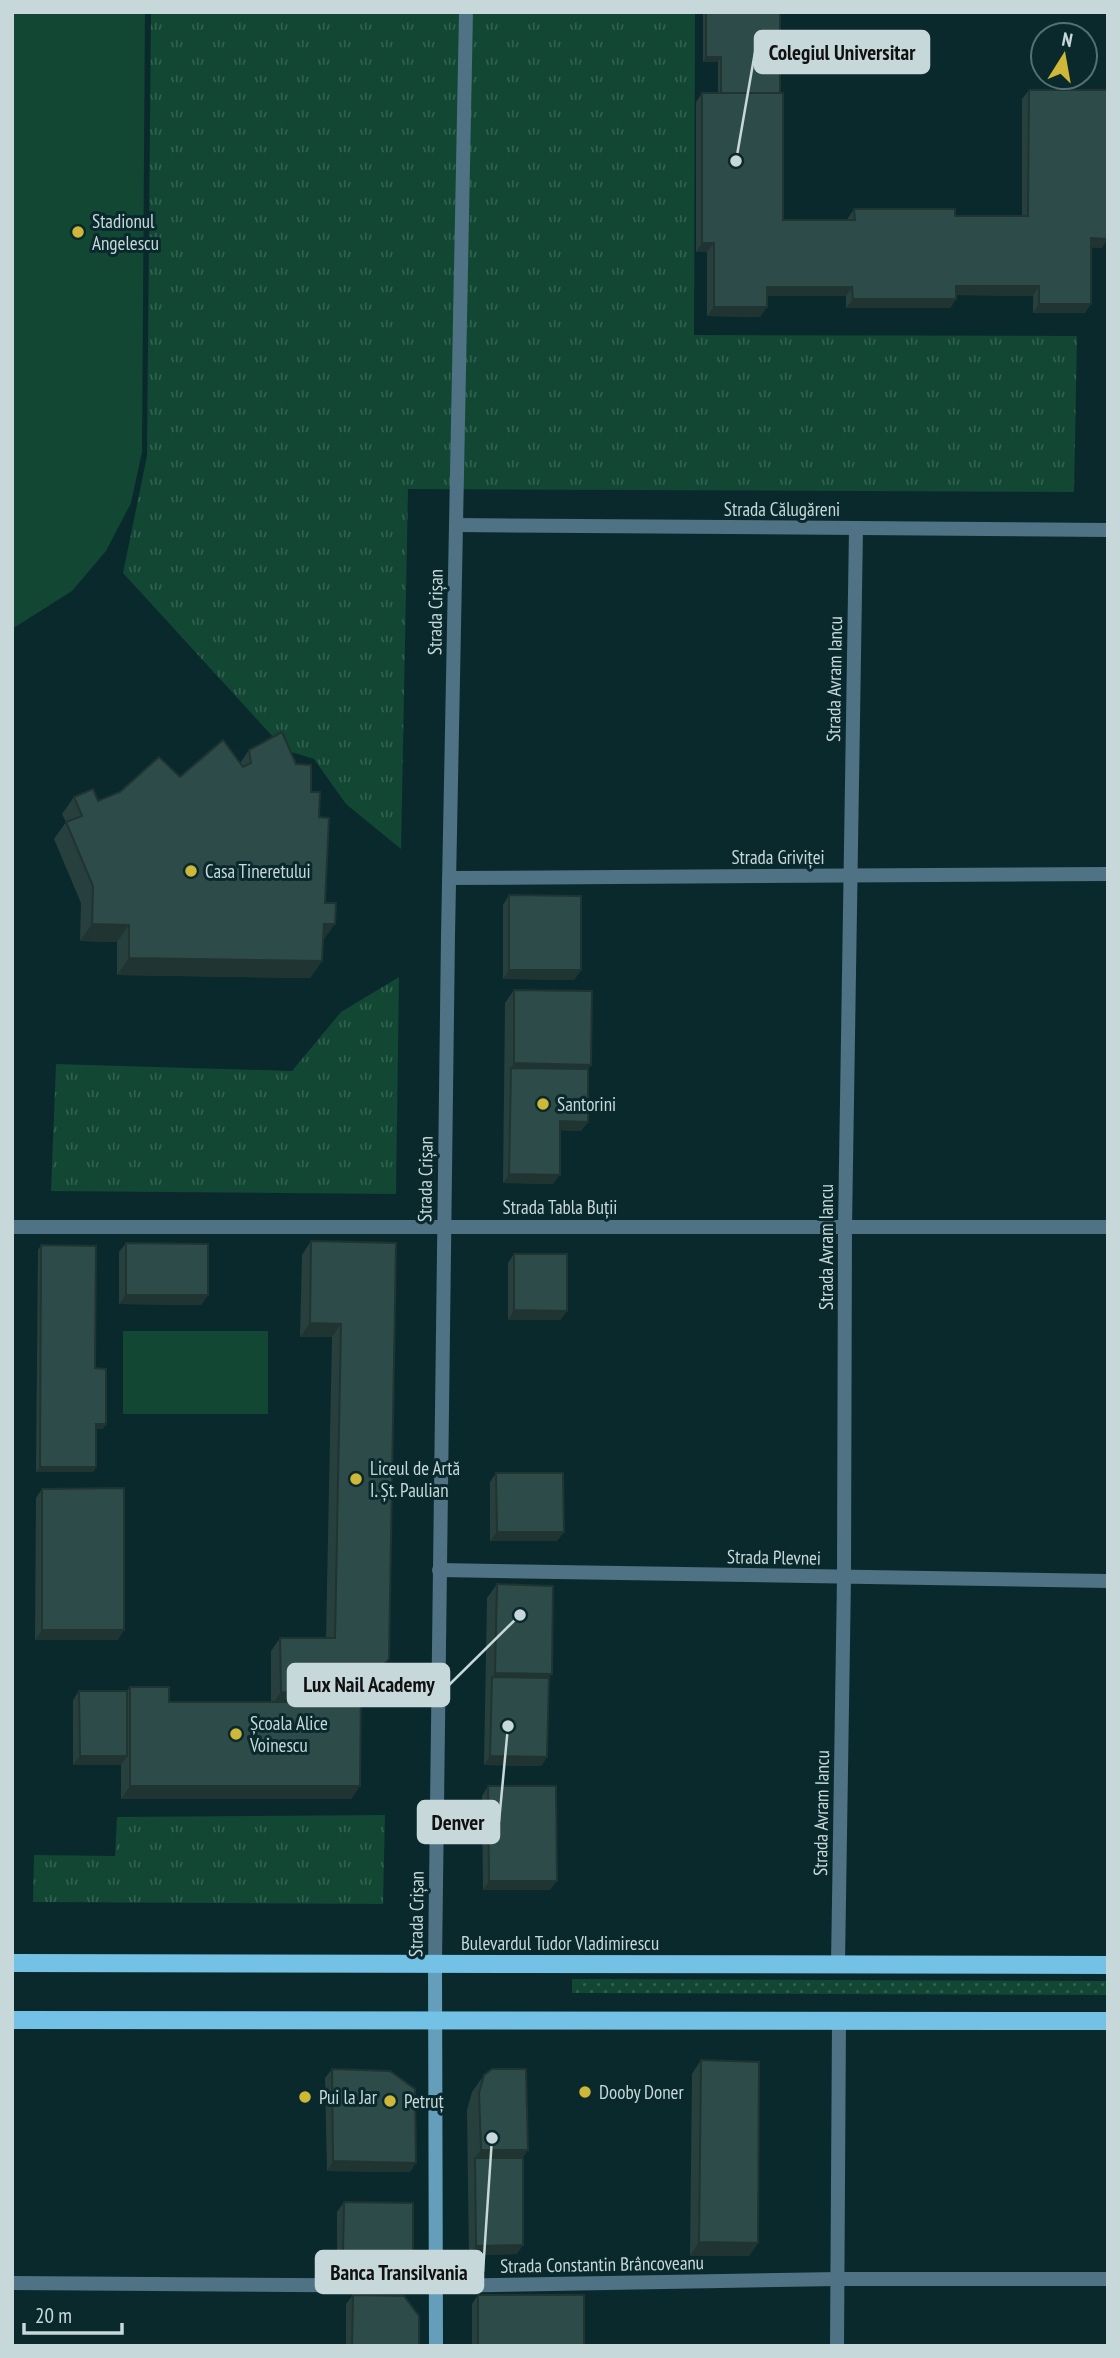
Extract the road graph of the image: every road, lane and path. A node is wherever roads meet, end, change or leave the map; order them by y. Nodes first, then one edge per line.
1 (466, 12) edge
2 (456, 525) junction
3 (856, 529) junction
4 (1108, 530) edge
5 (1108, 874) edge
6 (851, 875) junction
7 (449, 878) junction
8 (444, 1226) junction
9 (12, 1227) edge
10 (845, 1227) junction
11 (1108, 1227) edge
12 (439, 1570) junction
13 (844, 1578) junction
14 (1108, 1581) edge
15 (12, 1963) edge
16 (435, 1964) junction
17 (838, 1965) junction
18 (1108, 1965) edge
19 (12, 2020) edge
20 (435, 2020) junction
21 (839, 2020) junction
22 (1108, 2021) edge
23 (838, 2279) junction
24 (1108, 2279) edge
25 (12, 2283) edge
26 (437, 2286) junction
27 (436, 2346) edge
28 (837, 2346) edge

1 - 2 street, Strada Crișan
2 - 3 street, Strada Călugăreni
2 - 7 street, Strada Crișan
3 - 4 street, Strada Călugăreni
3 - 6 street, Strada Avram Iancu
5 - 6 street, Strada Griviței
6 - 7 street, Strada Griviței
6 - 10 street, Strada Avram Iancu
7 - 8 street, Strada Crișan
8 - 9 street, Strada Tabla Buții
8 - 10 street, Strada Tabla Buții
8 - 12 street, Strada Crișan
10 - 11 street, Strada Tabla Buții
10 - 13 street, Strada Avram Iancu
12 - 13 street, Strada Plevnei
12 - 16 street, Strada Crișan
13 - 14 street, Strada Plevnei
13 - 17 street, Strada Avram Iancu
15 - 16 main road, Bulevardul Tudor Vladimirescu
16 - 17 main road, Bulevardul Tudor Vladimirescu
16 - 20 street, Strada Crișan
17 - 18 main road, Bulevardul Tudor Vladimirescu
19 - 20 main road
20 - 21 main road
20 - 26 street, Strada Crișan
21 - 22 main road
21 - 23 street
23 - 24 street, Strada Constantin Brâncoveanu
23 - 26 street, Strada Constantin Brâncoveanu
23 - 28 street
25 - 26 street, Strada Constantin Brâncoveanu
26 - 27 street, Strada Crișan

